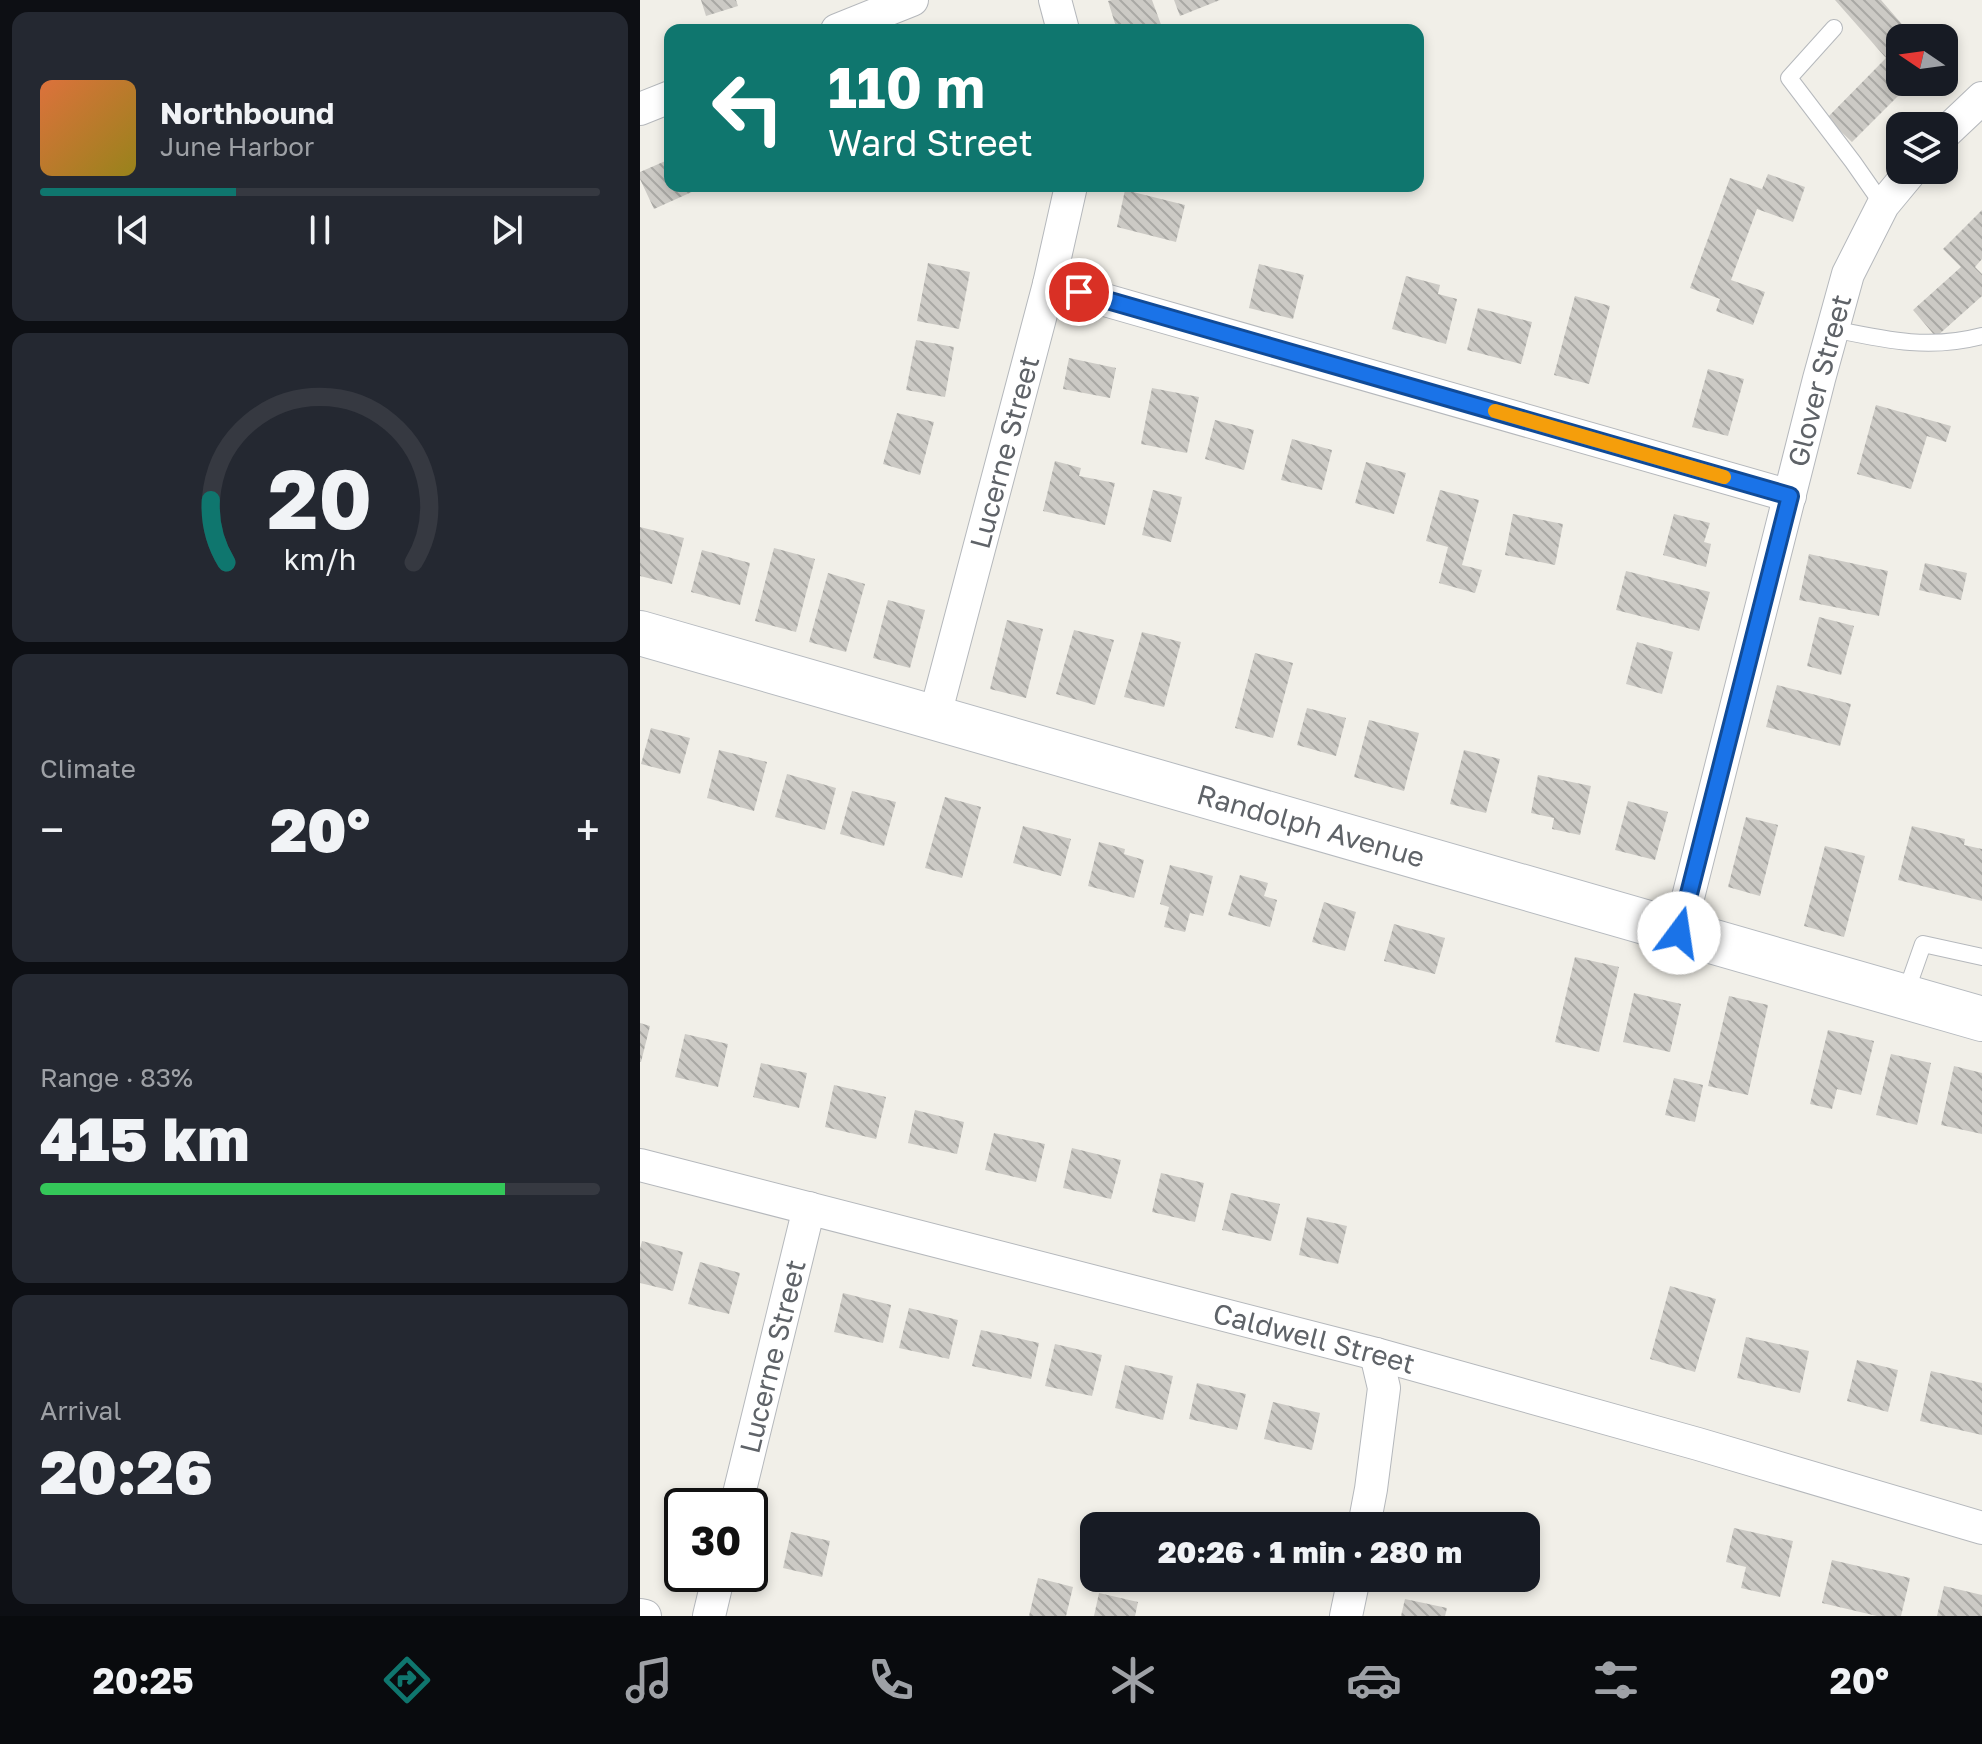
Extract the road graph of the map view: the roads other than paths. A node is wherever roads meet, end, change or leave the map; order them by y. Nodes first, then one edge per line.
1 (912, 0) edge
2 (1055, 0) edge
3 (852, 24) edge
4 (1061, 24) edge
5 (1834, 28) dead end
6 (1982, 98) edge
7 (664, 99) edge
8 (640, 109) edge
9 (1958, 121) edge
10 (1900, 184) edge
11 (1070, 192) edge
12 (1883, 205) junction
13 (1049, 284) junction
14 (1833, 329) junction
15 (1982, 336) edge
16 (1790, 496) junction
17 (640, 633) edge
18 (934, 719) junction
19 (1679, 933) junction
20 (1982, 957) edge
21 (1904, 997) junction
22 (1982, 1019) edge
23 (640, 1165) edge
24 (809, 1208) junction
25 (1376, 1354) junction
26 (740, 1488) edge
27 (1367, 1512) edge
28 (1982, 1528) edge
29 (715, 1592) edge
30 (1351, 1592) edge
31 (709, 1616) edge
32 (1346, 1616) edge

1 - 3 street
2 - 4 street
5 - 12 lane
6 - 9 street
7 - 8 street
10 - 12 street, Glover Street
11 - 13 street, Lucerne Street
12 - 14 street, Glover Street
13 - 16 street
13 - 18 street, Lucerne Street
14 - 15 lane
14 - 16 street, Glover Street
16 - 19 street, Glover Street
17 - 18 street, Randolph Avenue
18 - 19 street, Randolph Avenue
19 - 21 street, Randolph Avenue
20 - 21 lane
21 - 22 street, Randolph Avenue
23 - 24 street, Caldwell Street
24 - 25 street, Caldwell Street
24 - 26 street, Lucerne Street
25 - 27 street
25 - 28 street, Caldwell Street
29 - 31 street
30 - 32 street

